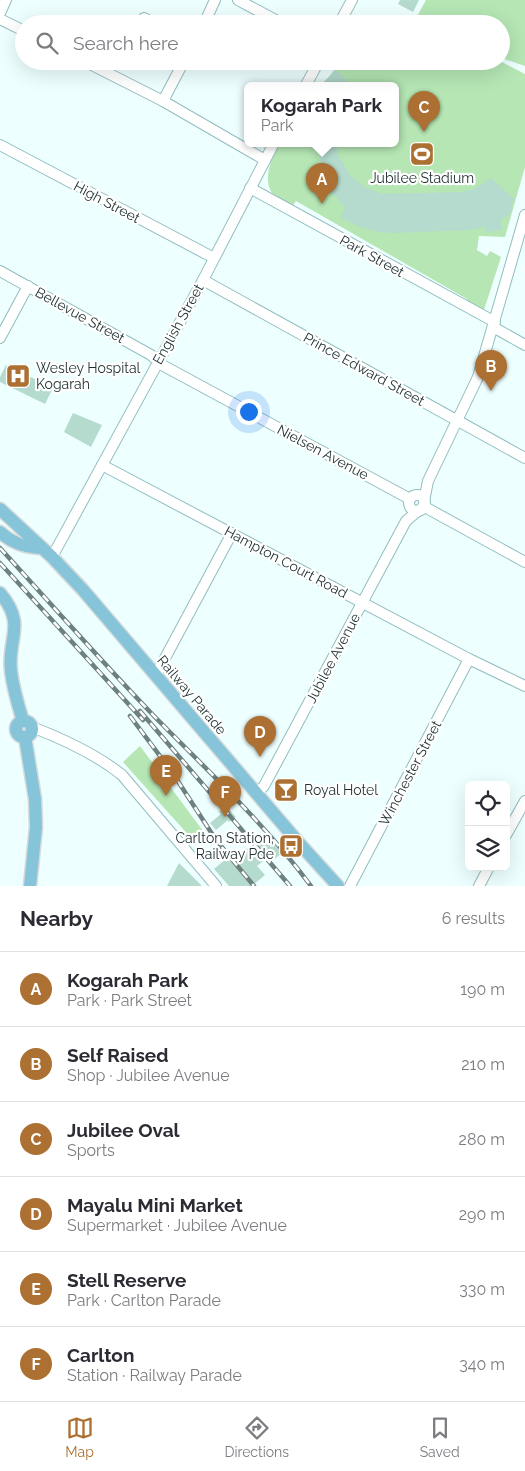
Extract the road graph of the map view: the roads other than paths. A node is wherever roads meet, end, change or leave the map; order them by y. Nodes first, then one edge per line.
1 (6, 0) edge
2 (215, 0) edge
3 (238, 0) edge
4 (350, 4) edge
5 (0, 13) edge
6 (208, 15) edge
7 (266, 15) edge
8 (344, 15) edge
9 (0, 20) edge
10 (15, 27) edge
11 (102, 70) edge
12 (179, 70) edge
13 (314, 70) edge
14 (308, 82) edge
15 (163, 101) junction
16 (0, 144) edge
17 (272, 147) edge
18 (265, 160) junction
19 (250, 188) junction
20 (525, 215) edge
21 (214, 258) junction
22 (0, 271) edge
23 (203, 280) junction
24 (28, 286) junction
25 (494, 325) junction
26 (0, 338) edge
27 (525, 344) edge
28 (157, 362) junction
29 (458, 421) junction
30 (525, 458) edge
31 (102, 465) junction
32 (417, 503) junction
33 (0, 509) edge
34 (0, 532) edge
35 (232, 533) junction
36 (40, 548) junction
37 (52, 557) junction
38 (525, 562) edge
39 (0, 593) edge
40 (362, 602) junction
41 (469, 659) junction
42 (6, 660) edge
43 (156, 675) junction
44 (525, 686) edge
45 (27, 728) junction
46 (257, 793) junction
47 (525, 801) edge
48 (522, 815) edge
49 (510, 831) edge
50 (487, 871) edge
51 (352, 882) edge
52 (30, 886) edge
53 (216, 886) edge
54 (338, 886) edge
55 (479, 886) edge

1 - 5 street
2 - 6 street
3 - 7 street
4 - 8 street
9 - 10 street
11 - 15 street
12 - 15 street
13 - 14 street
15 - 18 street
16 - 21 street, High Street
17 - 18 street, English Street
18 - 19 street, English Street
19 - 21 street, English Street
19 - 25 street, Park Street
20 - 25 street
21 - 23 street, English Street
22 - 24 street, Bellevue Street
23 - 28 street, English Street
23 - 29 street, Prince Edward Street
24 - 26 street
24 - 28 street, Bellevue Street
25 - 27 street, Park Street
25 - 29 street
28 - 31 street, English Street
28 - 32 street, Nielsen Avenue
29 - 30 street, Prince Edward Street
29 - 32 street
31 - 35 street, Hampton Court Road
31 - 37 street, English Street
32 - 38 street, Nielsen Avenue
32 - 40 street, Jubilee Avenue
33 - 36 main road, Railway Parade
34 - 36 main road, Railway Parade
35 - 40 street, Hampton Court Road
35 - 43 street
36 - 37 main road, Railway Parade
37 - 43 main road, Railway Parade
39 - 42 main road
40 - 41 street, Hampton Court Road
40 - 46 street, Jubilee Avenue
41 - 44 street, Hampton Court Road
41 - 51 street, Winchester Street
42 - 45 main road
43 - 46 main road, Railway Parade
45 - 52 main road
45 - 53 street
46 - 54 main road, Railway Parade
47 - 48 street
48 - 49 street
50 - 55 street

